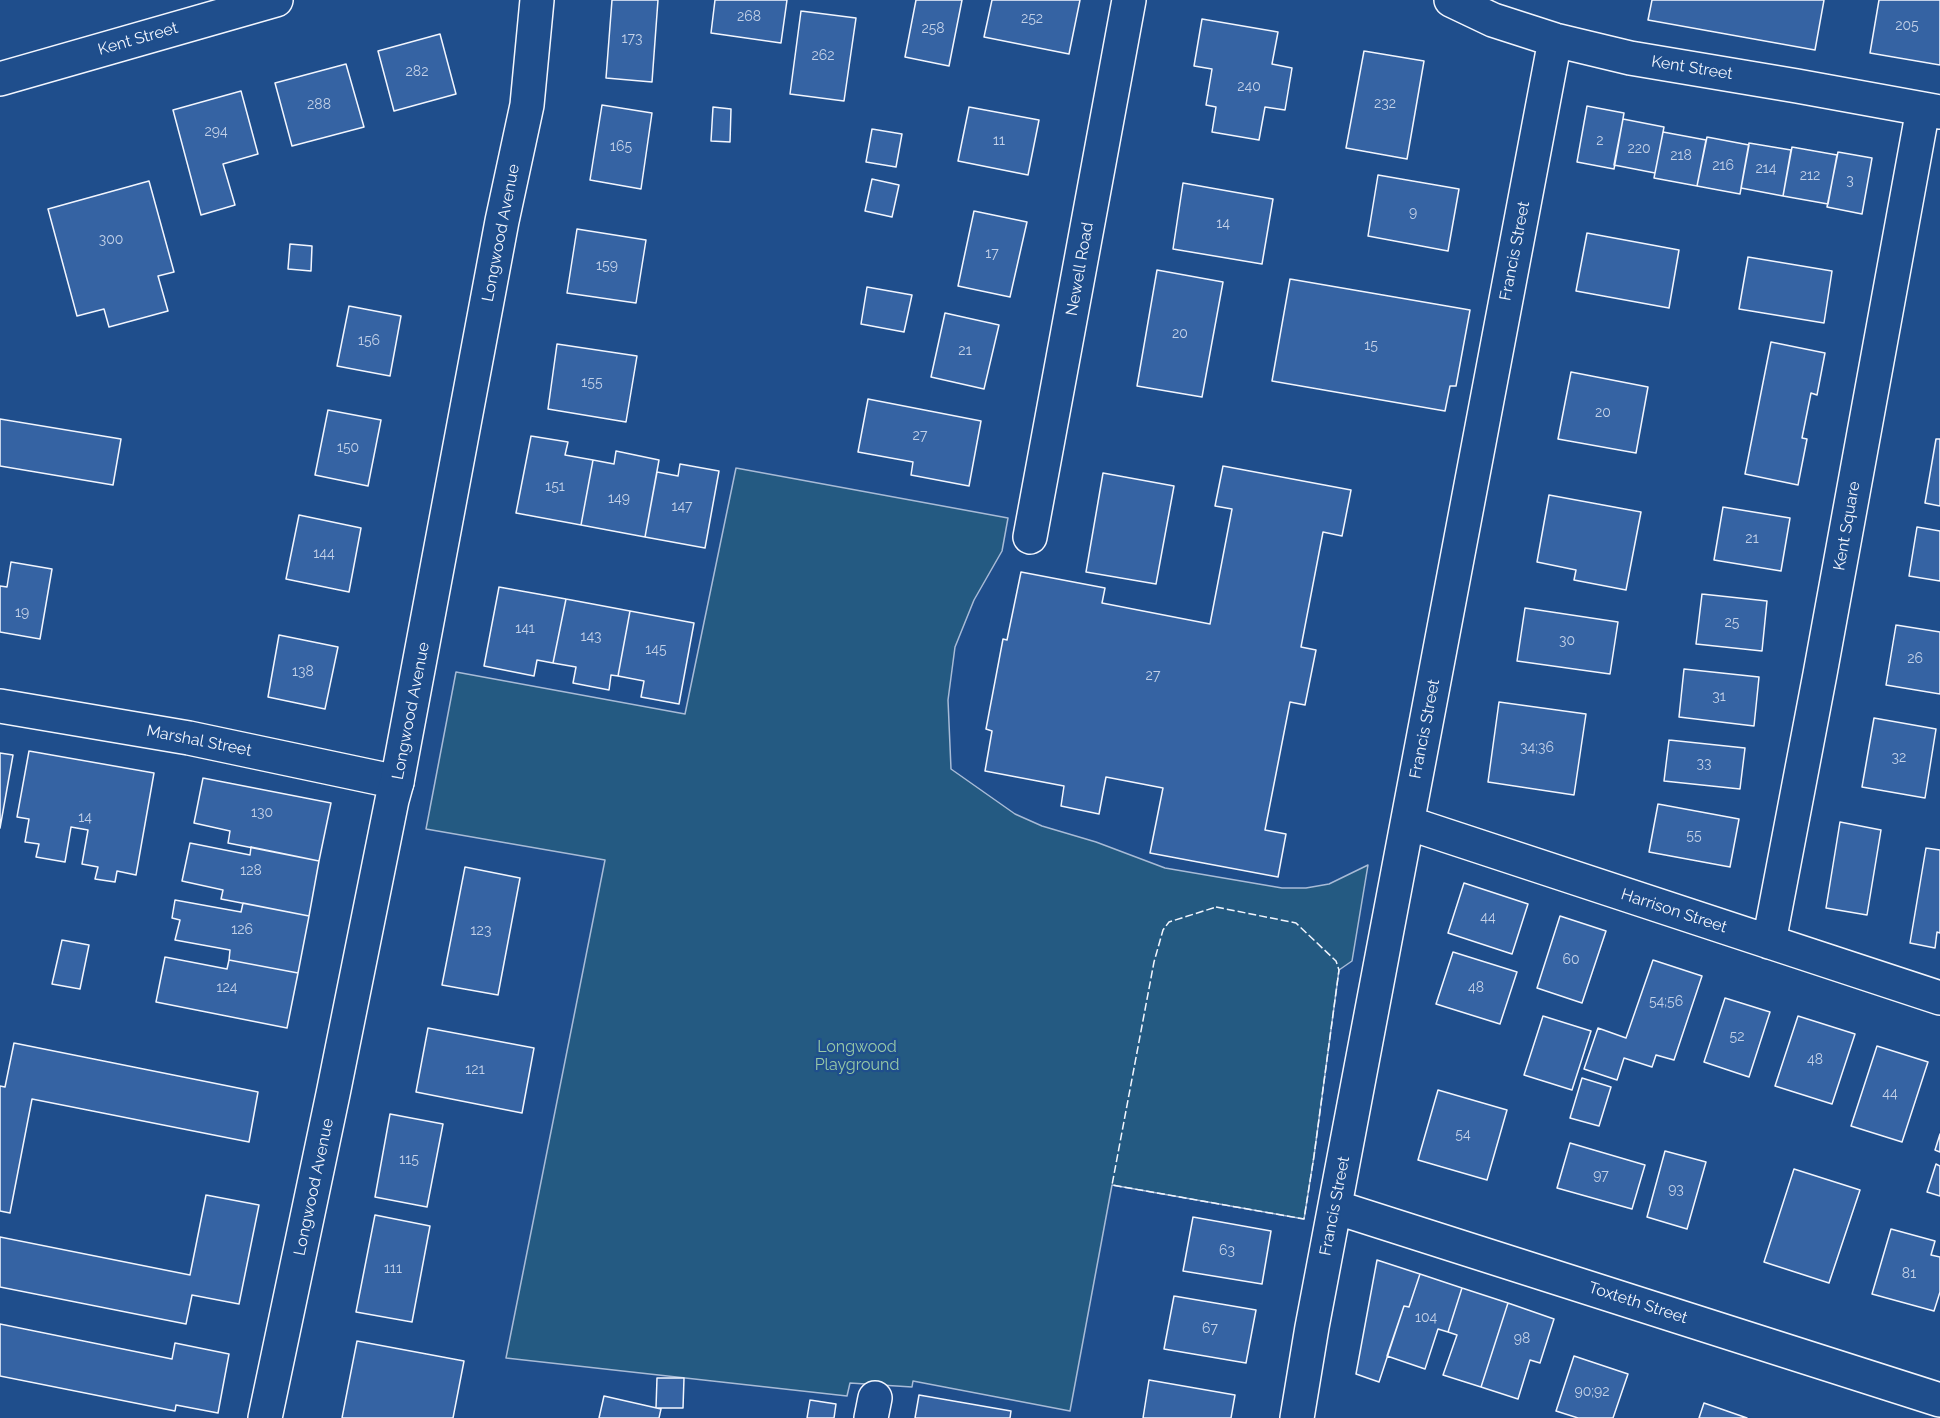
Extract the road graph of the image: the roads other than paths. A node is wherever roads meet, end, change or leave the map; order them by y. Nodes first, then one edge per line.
1 (276, 0) edge
2 (537, 0) edge
3 (1129, 0) edge
4 (1451, 0) edge
5 (1555, 40) junction
6 (0, 79) edge
7 (1931, 111) edge
8 (1030, 537) dead end
9 (0, 706) edge
10 (397, 782) junction
11 (1408, 823) junction
12 (1769, 942) junction
13 (1940, 998) edge
14 (1335, 1206) junction
15 (1940, 1400) edge
16 (265, 1418) edge
17 (1297, 1418) edge

1 - 6 street, Kent Street
2 - 10 street, Longwood Avenue
3 - 8 street, Newell Road
4 - 5 street, Kent Street
5 - 7 street, Kent Street
5 - 11 street, Francis Street
7 - 12 street, Kent Square
9 - 10 street, Marshal Street
10 - 16 street, Longwood Avenue
11 - 12 street, Harrison Street
11 - 14 street, Francis Street
12 - 13 street, Harrison Street
14 - 15 street, Toxteth Street
14 - 17 street, Francis Street

